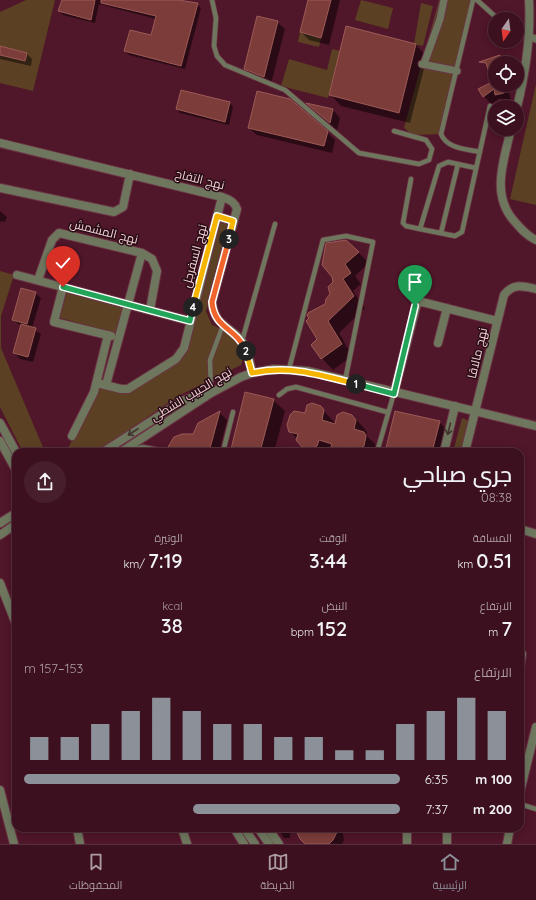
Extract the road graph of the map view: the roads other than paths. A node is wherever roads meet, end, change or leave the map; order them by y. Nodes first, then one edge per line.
1 (212, 0) edge
2 (444, 0) edge
3 (473, 0) edge
4 (477, 0) edge
5 (529, 0) edge
6 (490, 12) edge
7 (533, 38) edge
8 (457, 71) junction
9 (518, 100) edge
10 (488, 115) edge
11 (394, 131) dead end
12 (510, 136) edge
13 (0, 143) edge
14 (480, 152) junction
15 (458, 164) junction
16 (476, 168) junction
17 (130, 174) junction
18 (411, 179) dead end
19 (0, 188) edge
20 (222, 197) junction
21 (217, 216) junction
22 (233, 221) junction
23 (275, 224) dead end
24 (420, 229) junction
25 (441, 233) junction
26 (536, 240) edge
27 (142, 253) junction
28 (17, 275) dead end
29 (38, 280) junction
30 (63, 287) junction
31 (536, 289) edge
32 (128, 304) junction
33 (447, 308) junction
34 (150, 310) junction
35 (190, 321) junction
36 (497, 321) junction
37 (223, 325) junction
38 (108, 336) junction
39 (119, 338) junction
40 (242, 341) junction
41 (438, 343) dead end
42 (289, 369) junction
43 (252, 373) junction
44 (345, 381) junction
45 (97, 383) junction
46 (106, 385) junction
47 (394, 394) junction
48 (208, 395) junction
49 (279, 395) dead end
50 (455, 406) junction
51 (475, 411) junction
52 (233, 412) dead end
53 (387, 412) junction
54 (0, 423) edge
55 (536, 426) edge
56 (72, 436) dead end
57 (0, 441) edge
58 (14, 448) edge
59 (109, 448) edge
60 (127, 448) edge
61 (224, 448) edge
62 (378, 448) edge
63 (445, 448) edge
64 (465, 448) edge
65 (12, 463) edge
66 (12, 516) edge
67 (0, 523) edge
68 (12, 527) edge
69 (524, 530) edge
70 (536, 534) edge
71 (0, 535) edge
72 (0, 583) edge
73 (12, 614) edge
74 (536, 727) edge
75 (524, 776) edge
76 (0, 790) edge
77 (524, 805) edge
78 (536, 809) edge
79 (78, 832) edge
80 (183, 832) edge
81 (236, 832) edge
82 (247, 832) edge
83 (261, 832) edge
84 (271, 832) edge
85 (407, 832) edge
86 (447, 832) edge
87 (509, 832) edge
88 (14, 844) edge
89 (80, 844) edge
90 (187, 844) edge
91 (244, 844) edge
92 (255, 844) edge
93 (269, 844) edge
94 (279, 844) edge
95 (407, 844) edge
96 (447, 844) edge
97 (506, 844) edge

1 - 11 lane
2 - 8 street
3 - 8 lane
4 - 6 lane
5 - 7 street
7 - 9 street
8 - 14 lane
10 - 14 lane
12 - 26 street
13 - 17 street, نهج التفاح
14 - 16 lane
15 - 16 lane
15 - 24 lane
15 - 25 lane
16 - 25 lane
17 - 19 street
17 - 20 street, نهج التفاح
18 - 24 lane
20 - 21 street, نهج السفرجل
20 - 22 street, نهج التفاح
21 - 22 street
21 - 35 street, نهج السفرجل
22 - 37 street, نهج التفاح
23 - 40 lane
24 - 25 lane
27 - 29 street, نهج المشمش
27 - 32 street, نهج المشمش
27 - 34 street
28 - 29 street
29 - 30 street
30 - 32 street
30 - 38 street
31 - 36 street, نهج مالاقا
32 - 34 street
32 - 39 street, نهج المشمش
33 - 36 street
33 - 41 street
33 - 47 street
34 - 35 street
35 - 46 street, نهج السفرجل
36 - 51 street, نهج مالاقا
37 - 40 street, نهج التفاح
37 - 48 lane
38 - 39 street
38 - 45 street
39 - 46 street, نهج المشمش
40 - 43 street
42 - 43 street, نهج الحبيب الشطي
42 - 44 street, نهج الحبيب الشطي
42 - 44 lane
43 - 48 street, نهج الحبيب الشطي
44 - 47 street, نهج الحبيب الشطي
45 - 46 street, نهج السفرجل
45 - 56 street
47 - 50 street, نهج الحبيب الشطي
47 - 53 lane
48 -> 59 street
48 - 60 street, نهج الحبيب الشطي
49 - 53 lane
50 - 51 street, نهج الحبيب الشطي
50 -> 63 street
51 - 55 street, نهج الحبيب الشطي
51 - 64 street, نهج مالاقا
52 - 61 lane
53 - 62 lane
54 - 58 street
57 - 65 street
66 - 67 street
68 - 71 street
69 - 70 street
72 - 73 street
74 - 75 street
76 - 88 street
77 - 78 lane
79 - 89 street
80 - 90 street
81 - 91 street
82 - 92 street
83 - 93 street
84 - 94 street
85 - 95 street
86 - 96 street
87 - 97 street

